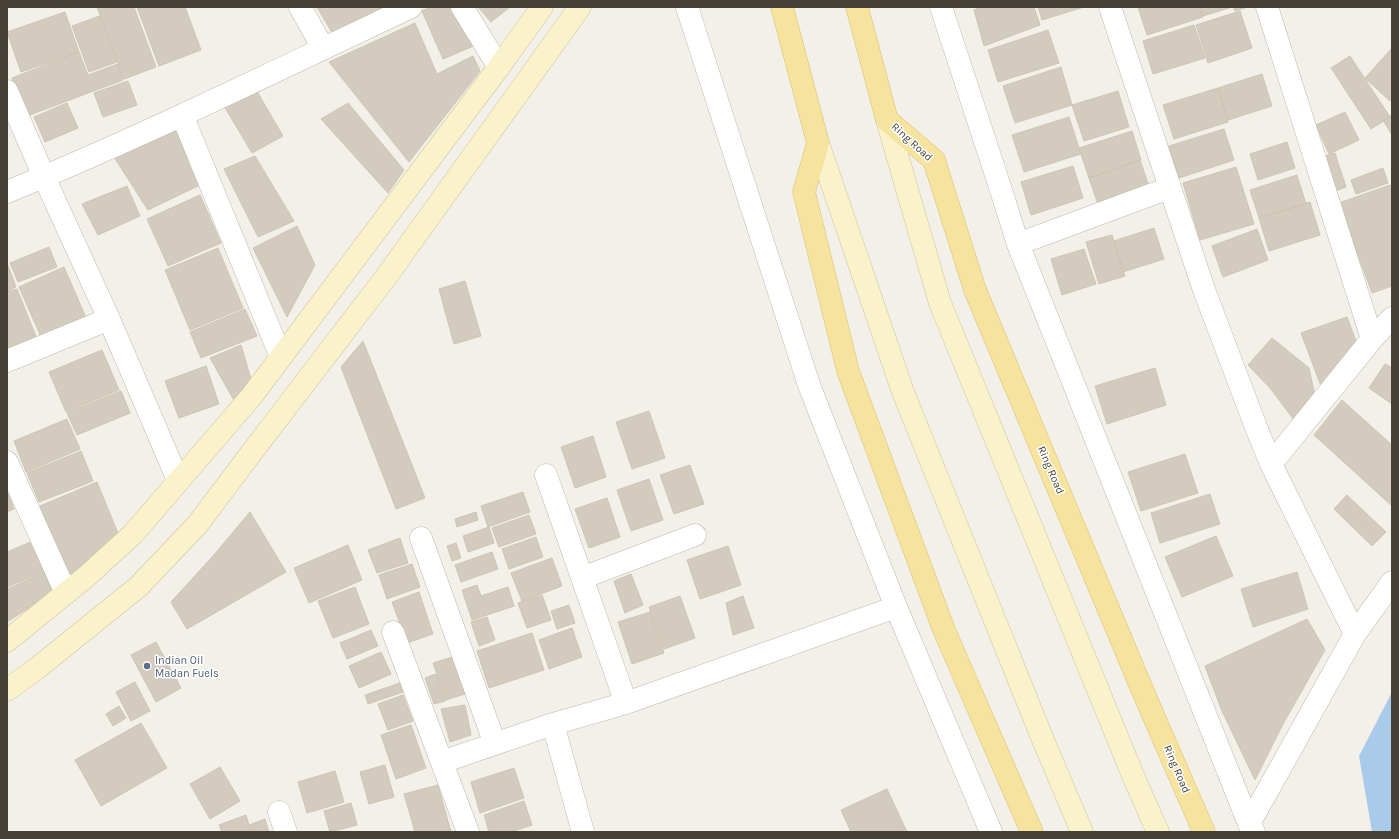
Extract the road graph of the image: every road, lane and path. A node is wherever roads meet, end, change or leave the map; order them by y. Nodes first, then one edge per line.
1 (300, 7) edge
2 (411, 7) edge
3 (462, 7) edge
4 (542, 7) edge
5 (580, 7) edge
6 (686, 7) edge
7 (782, 7) edge
8 (857, 7) edge
9 (941, 7) edge
10 (1110, 7) edge
11 (1267, 7) edge
12 (323, 48) junction
13 (499, 67) junction
14 (7, 91) edge
15 (182, 115) junction
16 (887, 120) junction
17 (818, 143) junction
18 (44, 177) junction
19 (1169, 188) junction
20 (7, 192) edge
21 (1018, 244) junction
22 (1392, 318) edge
23 (109, 319) junction
24 (1372, 339) junction
25 (280, 357) junction
26 (7, 361) edge
27 (7, 462) edge
28 (1271, 464) junction
29 (546, 475) dead end
30 (178, 480) junction
31 (695, 535) dead end
32 (421, 538) dead end
33 (582, 578) junction
34 (1392, 582) edge
35 (66, 593) junction
36 (896, 607) junction
37 (393, 632) dead end
38 (1355, 634) junction
39 (7, 641) edge
40 (7, 690) edge
41 (626, 703) junction
42 (553, 724) junction
43 (495, 744) junction
44 (442, 762) junction
45 (279, 812) dead end
46 (1252, 828) edge
47 (286, 832) edge
48 (468, 832) edge
49 (583, 832) edge
50 (991, 832) edge
51 (1032, 832) edge
52 (1082, 832) edge
53 (1158, 832) edge
54 (1204, 832) edge

1 - 12 street
2 - 12 street
3 - 13 street
4 - 13 main road
5 - 40 main road
6 - 36 street
7 - 17 main road
8 - 16 main road, Ring Road
9 - 21 street
10 - 19 street
11 - 24 street
12 - 15 street
13 - 25 main road
14 - 18 street
15 - 18 street
15 - 25 street
16 - 53 main road, Ring Road
16 - 54 main road, Ring Road
17 - 51 main road
17 - 52 main road
18 - 20 street
18 - 23 street
19 - 21 street
19 - 28 street
21 - 46 street
22 - 24 street
23 - 26 street
23 - 30 street
24 - 28 street
25 - 30 main road
27 - 35 street
28 - 38 street
29 - 33 street
30 - 35 main road
31 - 33 street
32 - 43 street
33 - 41 street
34 - 38 street
35 - 39 main road
36 - 41 street
36 - 50 street
37 - 44 street
38 - 46 street
41 - 42 street
42 - 43 street
42 - 49 street
43 - 44 street
44 - 48 street
45 - 47 street

